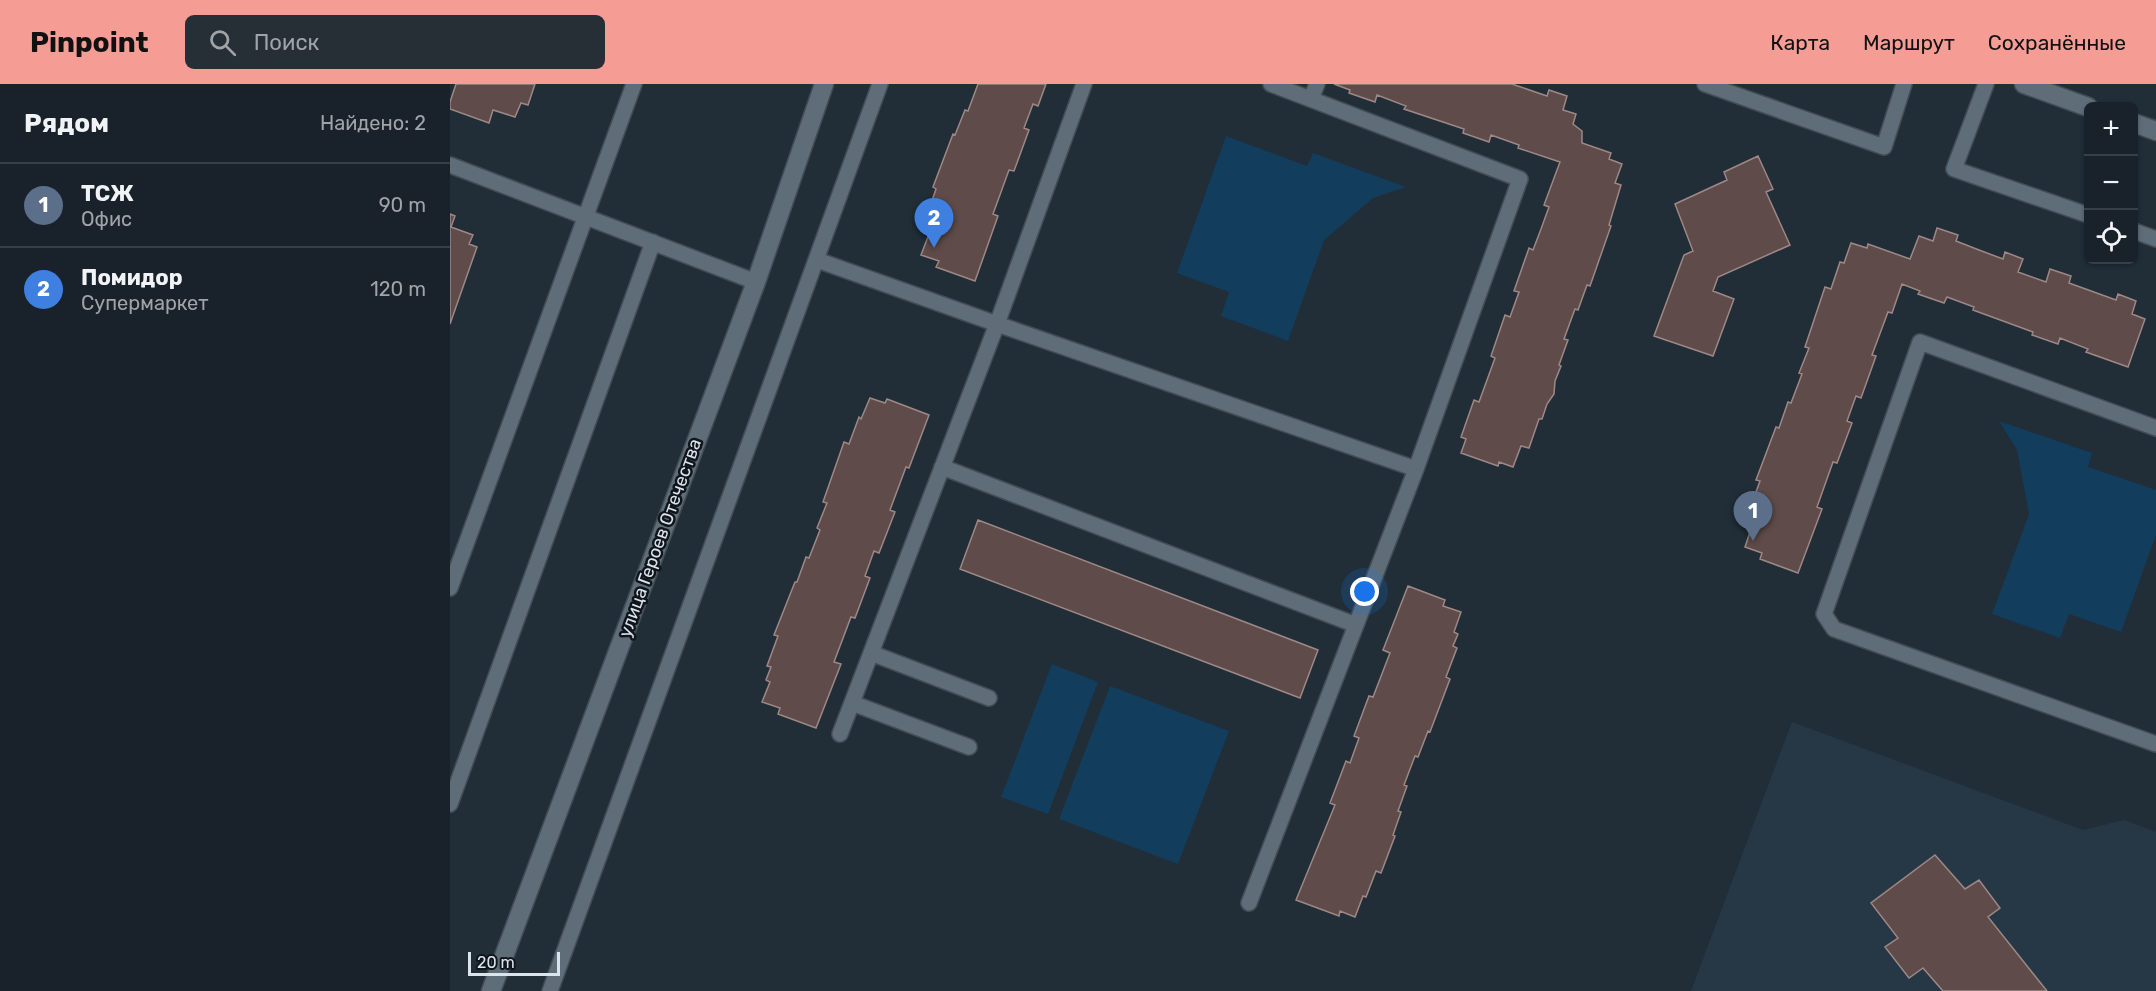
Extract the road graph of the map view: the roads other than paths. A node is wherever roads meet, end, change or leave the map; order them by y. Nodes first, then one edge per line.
1 (634, 84) edge
2 (824, 84) edge
3 (880, 84) edge
4 (1084, 84) edge
5 (1271, 84) edge
6 (1317, 84) edge
7 (1705, 84) edge
8 (1904, 84) edge
9 (1986, 84) edge
10 (2024, 84) edge
11 (1311, 99) junction
12 (2084, 106) edge
13 (2138, 125) edge
14 (2156, 131) edge
15 (450, 165) edge
16 (2084, 214) edge
17 (586, 216) junction
18 (2138, 233) edge
19 (2156, 238) edge
20 (653, 242) junction
21 (817, 260) junction
22 (756, 282) junction
23 (997, 324) junction
24 (2156, 428) edge
25 (942, 467) junction
26 (1416, 468) junction
27 (450, 588) edge
28 (1356, 625) junction
29 (871, 653) junction
30 (989, 698) dead end
31 (852, 703) junction
32 (840, 734) dead end
33 (2156, 744) edge
34 (969, 747) dead end
35 (450, 804) edge
36 (1249, 903) dead end
37 (491, 991) edge
38 (550, 991) edge

1 - 17 lane
2 - 22 street, улица Героев Отечества
3 - 21 lane
4 - 23 lane
5 - 11 lane
6 - 11 lane
7 - 8 lane
9 - 16 lane
10 - 12 street
11 - 26 lane
13 - 14 street
15 - 17 lane
17 - 20 lane
17 - 27 lane
18 - 19 lane
20 - 22 lane
20 - 35 lane
21 - 23 lane
21 - 38 lane
22 - 37 street, улица Героев Отечества
23 - 25 lane
23 - 26 lane
24 - 33 lane
25 - 28 lane
25 - 29 lane
26 - 28 lane
28 - 36 lane
29 - 30 lane
29 - 31 lane
31 - 32 lane
31 - 34 lane

